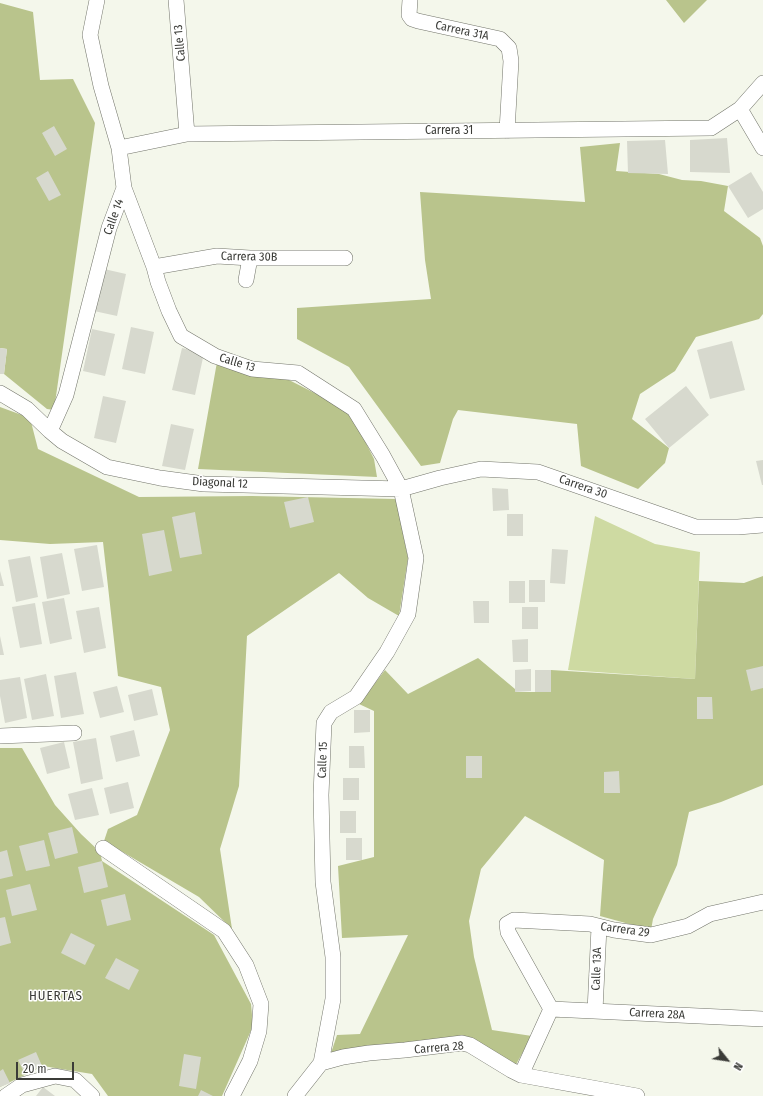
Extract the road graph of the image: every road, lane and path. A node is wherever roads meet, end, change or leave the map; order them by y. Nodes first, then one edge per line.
1 (97, 0) edge
2 (176, 0) edge
3 (410, 0) edge
4 (763, 83) edge
5 (740, 109) junction
6 (507, 131) junction
7 (187, 134) junction
8 (119, 148) junction
9 (763, 148) edge
10 (124, 188) junction
11 (250, 258) junction
12 (345, 258) dead end
13 (154, 267) junction
14 (246, 280) dead end
15 (0, 393) edge
16 (50, 431) junction
17 (401, 489) junction
18 (763, 525) edge
19 (74, 733) dead end
20 (0, 736) edge
21 (103, 848) dead end
22 (763, 902) edge
23 (599, 927) junction
24 (551, 1009) junction
25 (595, 1010) junction
26 (763, 1019) edge
27 (321, 1063) junction
28 (521, 1075) junction
29 (6, 1096) edge
30 (92, 1096) edge
31 (232, 1096) edge
32 (295, 1096) edge
33 (637, 1096) edge

1 - 8 street, Calle 14
2 - 7 street, Calle 13
3 - 6 street, Carrera 31A
4 - 5 street, Carrera 31
5 - 6 street, Carrera 31
5 - 9 street
6 - 7 street, Carrera 31
7 - 8 street, Carrera 31
8 - 10 street, Calle 14
10 - 13 street, Calle 13
10 - 16 street, Calle 14
11 - 12 street, Carrera 30B
11 - 13 street, Carrera 30B
11 - 14 street
13 - 17 street, Calle 13
15 - 16 street, Diagonal 12
16 - 17 street, Diagonal 12
17 - 18 street, Carrera 30
17 - 27 street, Calle 15
19 - 20 street
21 - 31 street
22 - 23 street, Carrera 29
23 - 24 street, Carrera 29
23 - 25 street, Calle 13A
24 - 25 street, Carrera 28A
24 - 28 street
25 - 26 street, Carrera 28A
27 - 28 street, Carrera 28
27 - 32 street
28 - 33 street, Carrera 28
29 - 30 street

